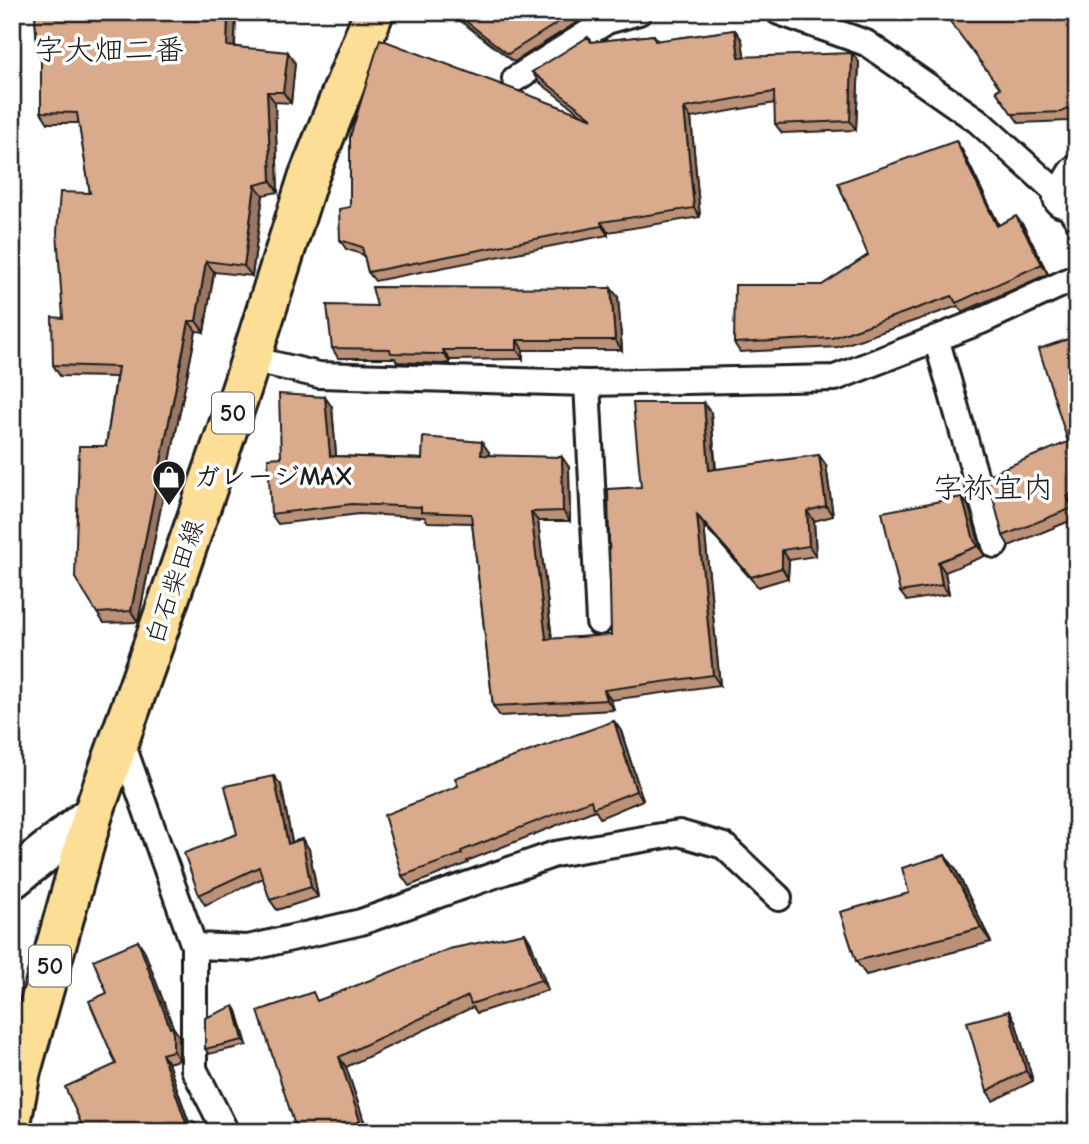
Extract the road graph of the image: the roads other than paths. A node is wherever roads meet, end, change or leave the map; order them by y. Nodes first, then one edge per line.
1 (374, 12) edge
2 (639, 12) edge
3 (779, 12) edge
4 (515, 79) dead end
5 (1072, 197) edge
6 (1077, 277) edge
7 (936, 338) junction
8 (251, 359) junction
9 (587, 383) junction
10 (995, 545) dead end
11 (599, 622) dead end
12 (120, 737) junction
13 (93, 814) junction
14 (12, 879) edge
15 (779, 898) dead end
16 (194, 946) junction
17 (12, 1118) edge
18 (226, 1132) edge

1 - 8 main road, 白石柴田線 / 50
2 - 4 lane
3 - 5 lane
6 - 7 lane
7 - 9 lane
7 - 10 lane
8 - 9 lane
8 - 12 main road, 白石柴田線 / 50
9 - 11 lane
12 - 13 main road, 白石柴田線 / 50
12 - 16 lane
13 - 14 street
13 - 17 main road, 白石柴田線 / 50
15 - 16 lane
16 - 18 lane

